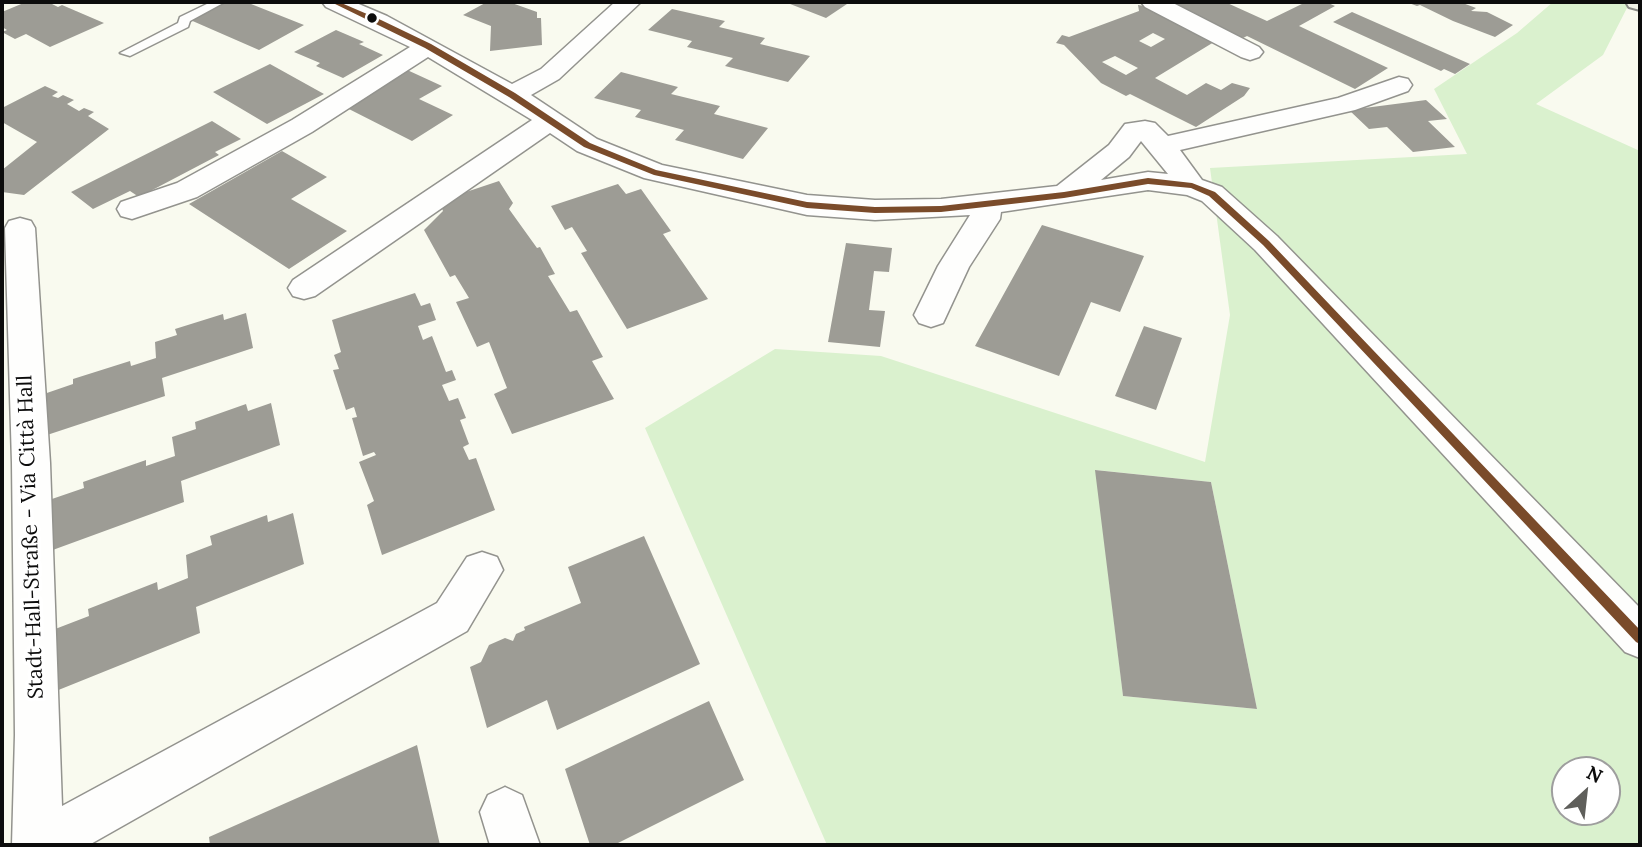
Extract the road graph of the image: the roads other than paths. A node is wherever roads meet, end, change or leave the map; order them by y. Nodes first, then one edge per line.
1 (219, 2) edge
2 (629, 2) edge
3 (1153, 2) edge
4 (350, 4) edge
5 (428, 47) junction
6 (1250, 52) dead end
7 (126, 53) dead end
8 (1399, 85) dead end
9 (512, 95) junction
10 (549, 121) junction
11 (1162, 146) junction
12 (1192, 186) junction
13 (1064, 195) junction
14 (986, 204) junction
15 (132, 209) dead end
16 (20, 228) dead end
17 (304, 288) dead end
18 (931, 315) dead end
19 (482, 570) dead end
20 (1638, 635) edge
21 (39, 845) edge

1 - 7 lane
2 - 9 street
3 - 6 street
4 - 5 street
5 - 9 street
5 - 15 street
8 - 11 street
9 - 10 street
10 - 14 street
10 - 17 street
11 - 12 street
11 - 13 street
12 - 13 street
12 - 20 street
13 - 14 street
14 - 18 street
16 - 21 street, Stadt-Hall-Straße - Via Città Hall
19 - 21 street

